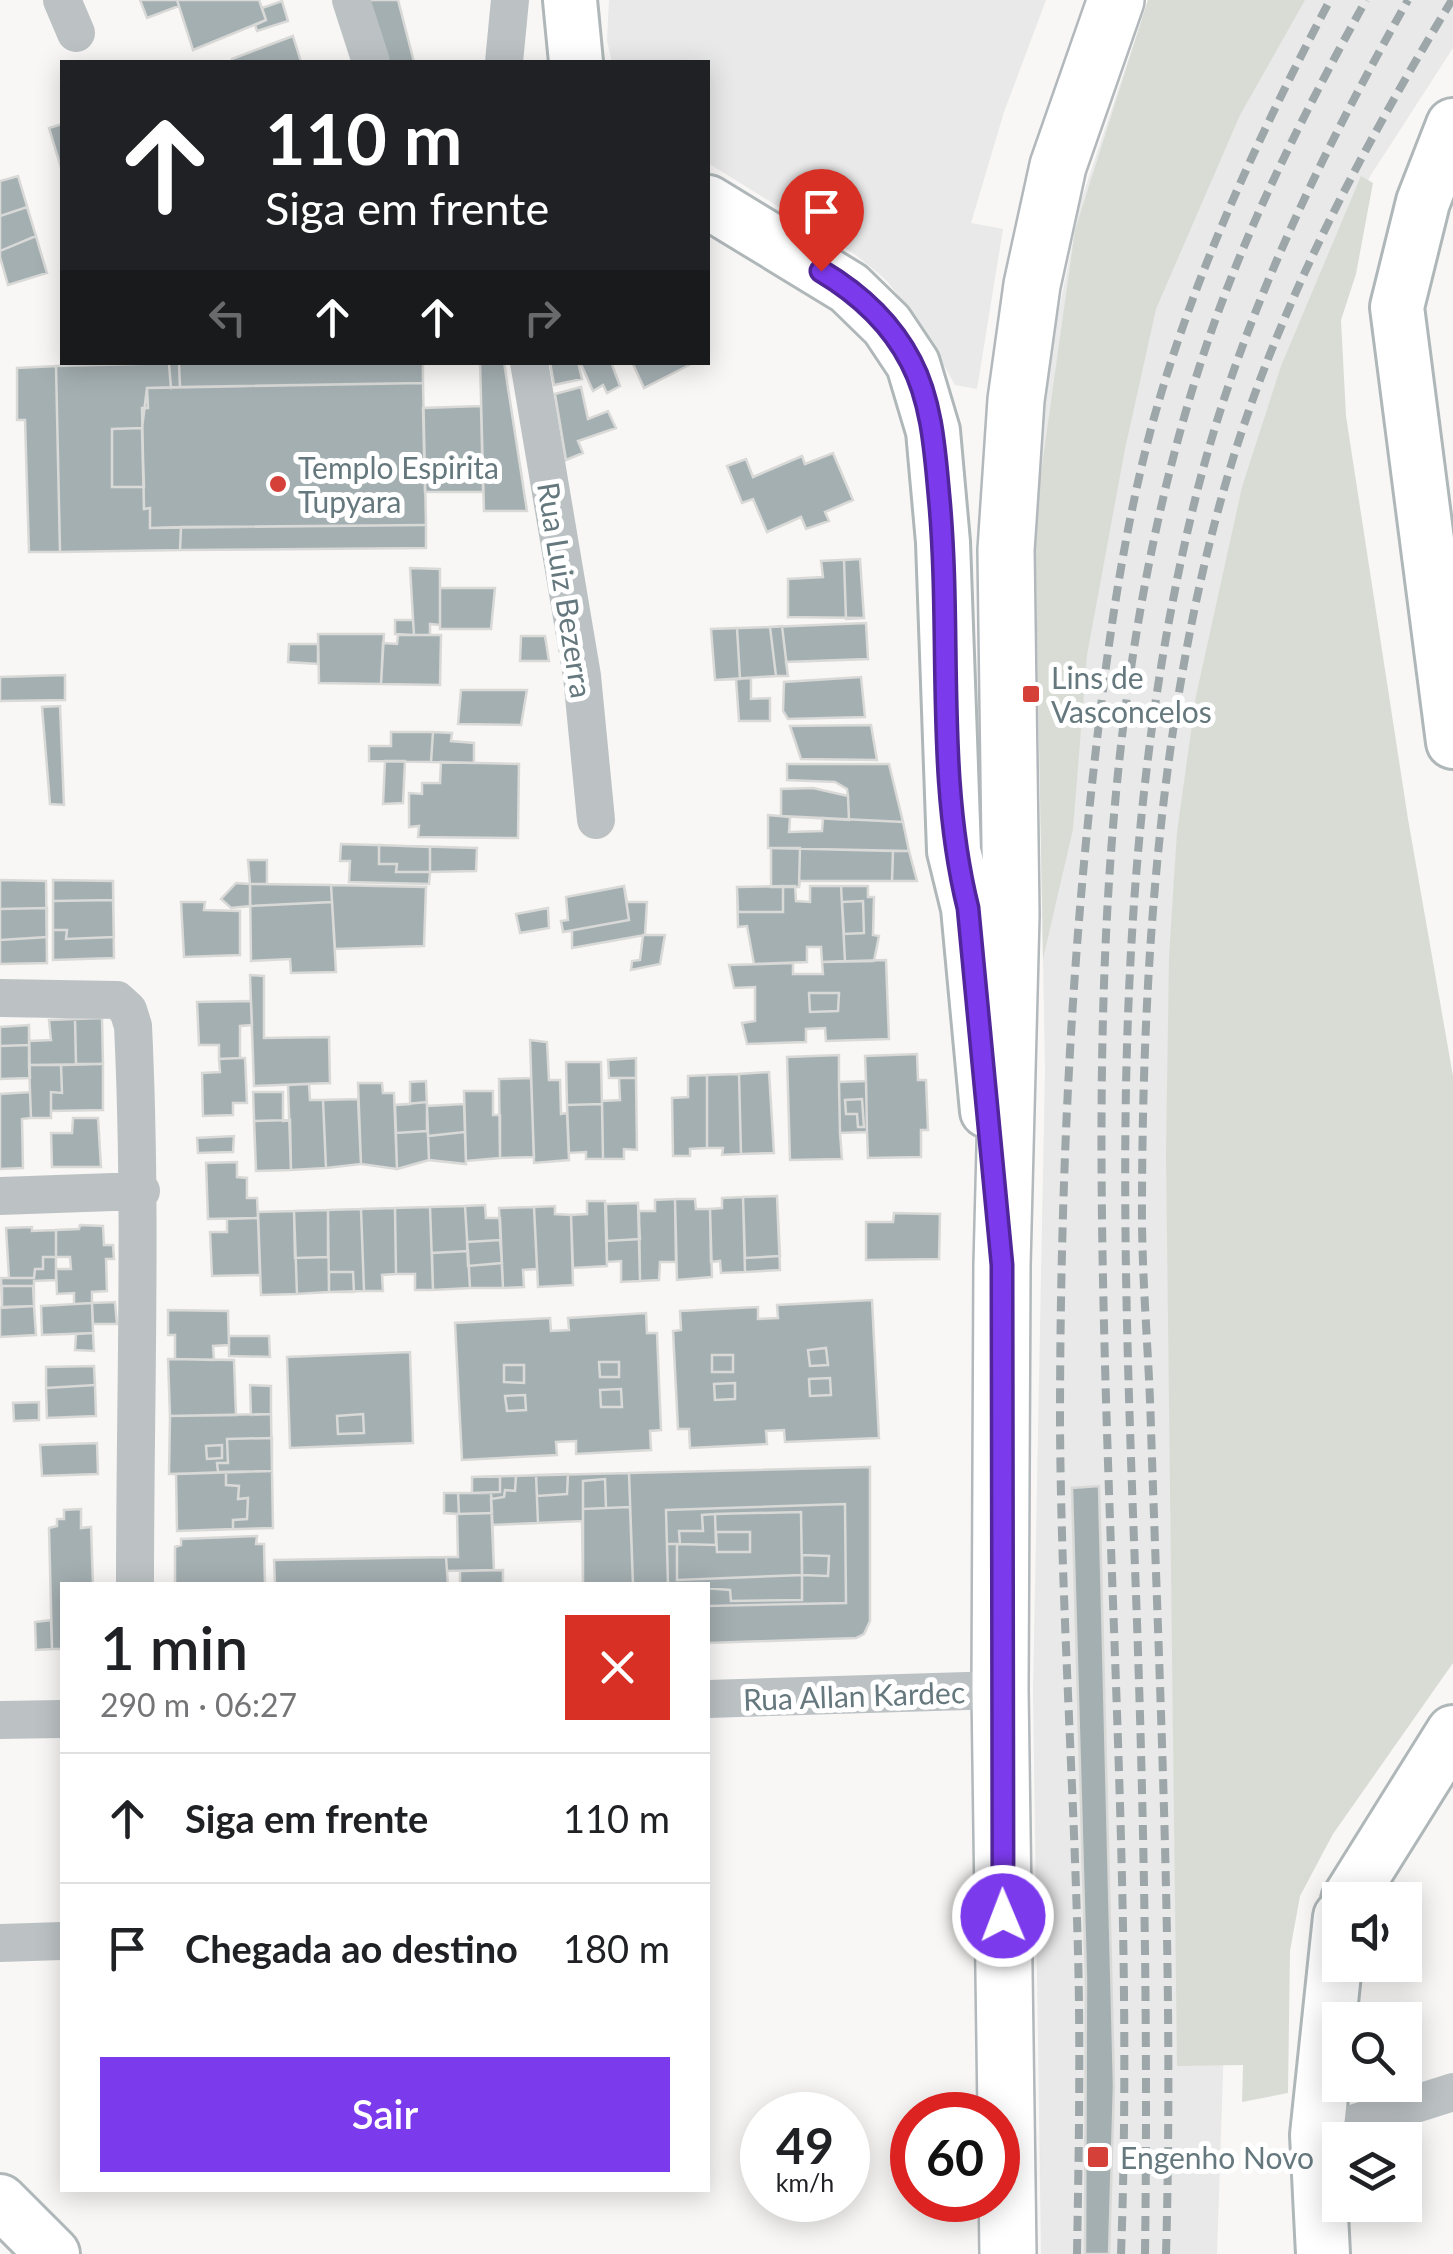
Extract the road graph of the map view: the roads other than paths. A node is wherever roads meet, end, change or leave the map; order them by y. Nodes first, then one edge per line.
1 (351, 0) edge
2 (510, 0) edge
3 (570, 0) edge
4 (1116, 0) edge
5 (370, 60) edge
6 (504, 60) edge
7 (576, 60) edge
8 (1453, 124) edge
9 (710, 203) edge
10 (530, 365) edge
11 (1453, 742) edge
12 (596, 820) dead end
13 (0, 998) edge
14 (141, 1192) junction
15 (0, 1196) edge
16 (1002, 1265) junction
17 (135, 1582) edge
18 (1000, 1690) junction
19 (710, 1700) edge
20 (60, 1719) edge
21 (0, 1720) edge
22 (1453, 1732) edge
23 (1359, 1882) edge
24 (60, 1941) edge
25 (0, 1943) edge
26 (1333, 1982) edge
27 (1453, 2092) edge
28 (1317, 2136) junction
29 (0, 2201) edge
30 (53, 2254) edge
31 (1008, 2254) edge
32 (1323, 2254) edge

1 - 5 street
2 - 6 street
3 - 7 main road
4 - 16 main road
8 - 11 main road
9 - 16 main road
10 - 12 street, Rua Luiz Bezerra
13 - 14 street
14 - 15 street
14 - 17 street
16 - 18 main road
18 - 19 street, Rua Allan Kardec
18 - 31 main road
20 - 21 street
22 - 23 main road
24 - 25 street
26 - 28 main road
27 - 28 street
28 - 32 main road
29 - 30 main road

